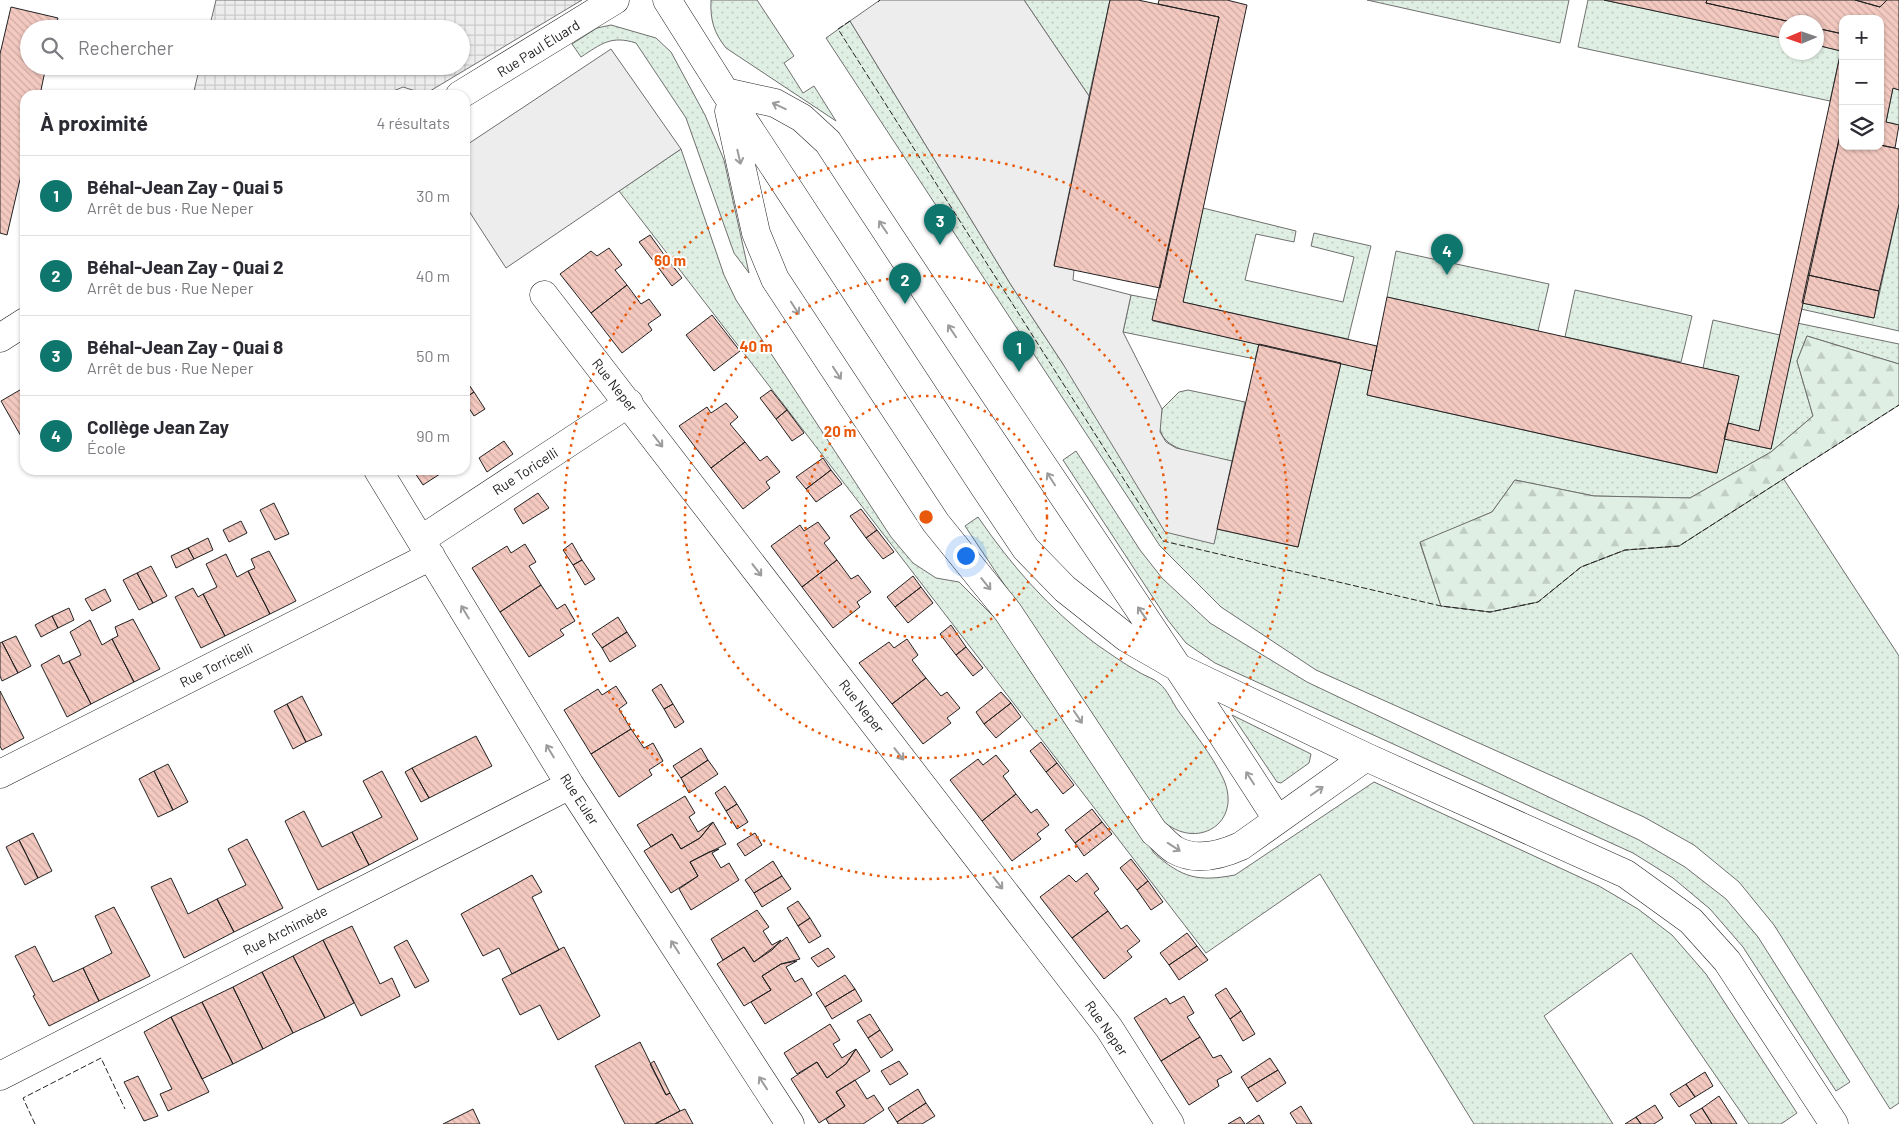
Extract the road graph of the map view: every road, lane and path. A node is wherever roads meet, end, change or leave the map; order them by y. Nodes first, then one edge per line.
1 (615, 0) edge
2 (667, 0) edge
3 (468, 90) edge
4 (725, 92) junction
5 (544, 295) dead end
6 (20, 325) edge
7 (0, 338) edge
8 (629, 403) junction
9 (381, 475) edge
10 (427, 548) junction
11 (1179, 668) junction
12 (1366, 757) junction
13 (0, 774) edge
14 (570, 785) junction
15 (1277, 819) junction
16 (0, 1076) edge
17 (790, 1124) edge
18 (1170, 1124) edge
19 (1834, 1124) edge

1 - 3 street, Rue Paul Éluard
2 - 4 street
4 - 11 street
11 -> 4 street
4 -> 15 street
5 - 8 street, Rue Neper
6 - 7 street
8 - 10 street, Rue Toricelli
8 -> 18 street, Rue Neper
9 - 10 street, Rue Euler
10 - 13 street, Rue Torricelli
14 -> 10 street, Rue Euler
11 - 12 street
15 -> 11 street
15 -> 12 street
12 - 19 street
14 - 16 street, Rue Archimède
17 -> 14 street, Rue Euler

